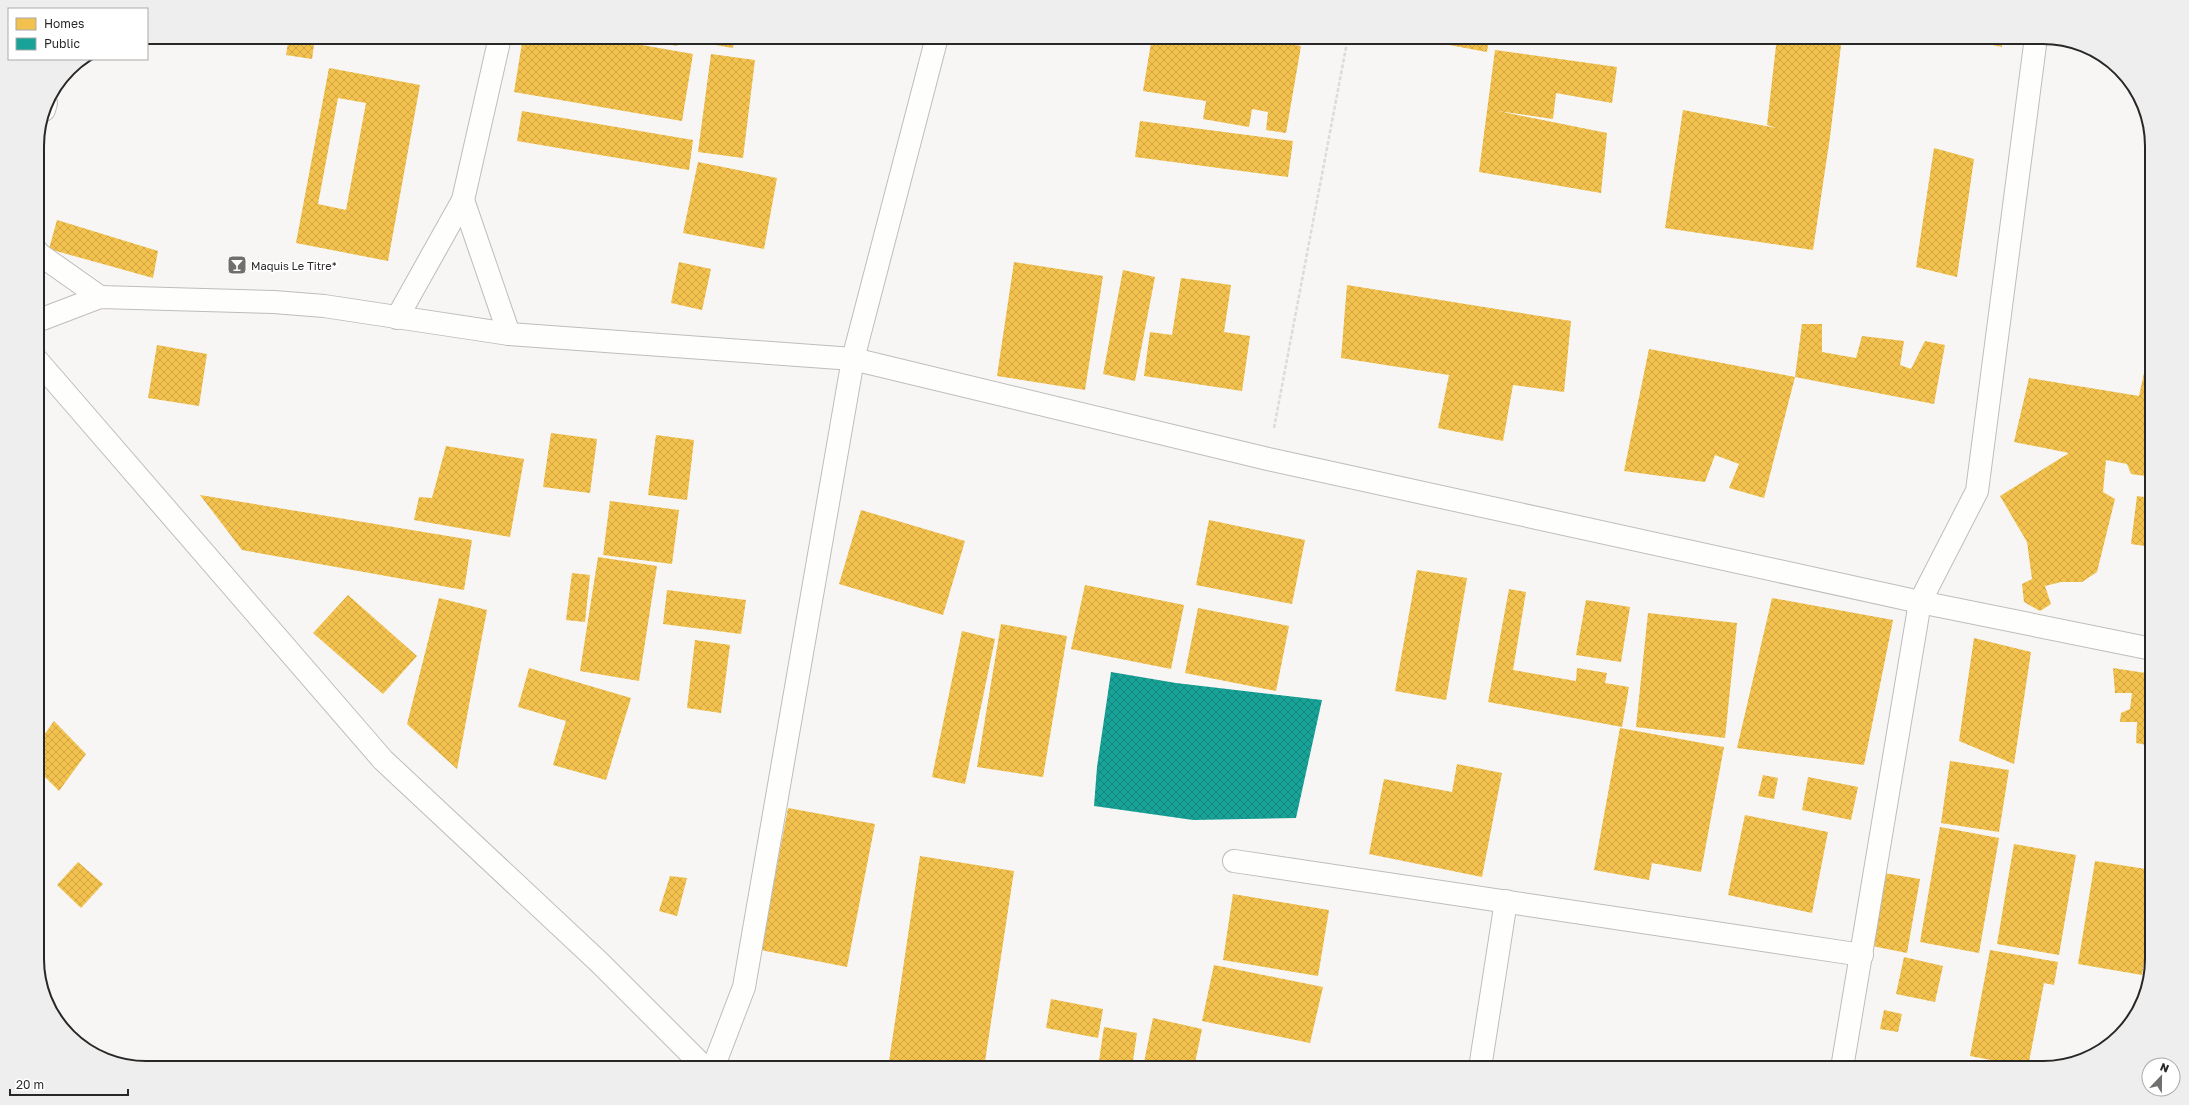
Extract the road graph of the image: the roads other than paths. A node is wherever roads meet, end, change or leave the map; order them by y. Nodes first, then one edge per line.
1 (498, 44) edge
2 (936, 44) edge
3 (2035, 44) edge
4 (463, 200) junction
5 (44, 258) edge
6 (100, 297) junction
7 (44, 318) edge
8 (397, 318) junction
9 (509, 334) junction
10 (853, 359) junction
11 (44, 368) edge
12 (1920, 602) junction
13 (2145, 648) edge
14 (1234, 861) dead end
15 (1506, 901) junction
16 (1862, 955) junction
17 (698, 1061) edge
18 (716, 1061) edge
19 (1481, 1061) edge
20 (1843, 1061) edge

1 - 4 street
2 - 10 street
3 - 12 street
4 - 8 street
4 - 9 street
5 - 6 street
6 - 7 street
6 - 8 street
8 - 9 street
9 - 10 street
10 - 12 street
10 - 18 street
11 - 17 street
12 - 13 street
12 - 16 street
14 - 15 street
15 - 16 street
15 - 19 street
16 - 20 street

